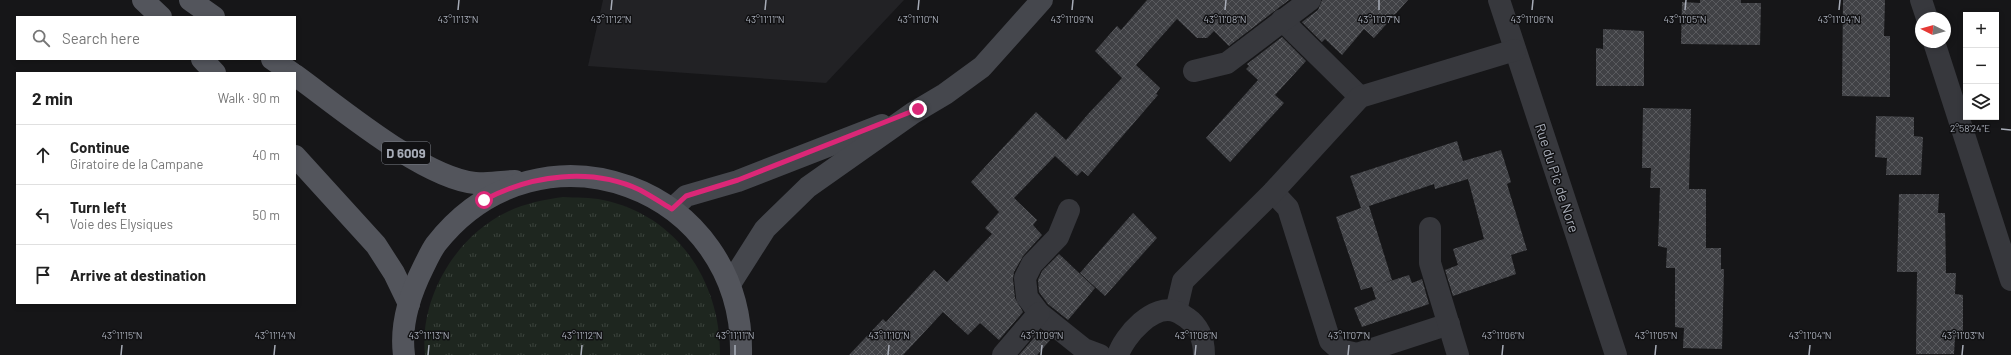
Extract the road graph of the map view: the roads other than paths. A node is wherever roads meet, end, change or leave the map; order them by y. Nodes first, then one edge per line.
1 (143, 0) edge
2 (190, 0) edge
3 (1042, 0) edge
4 (1310, 0) edge
5 (1499, 0) edge
6 (1921, 0) edge
7 (1925, 12) edge
8 (160, 16) edge
9 (213, 16) edge
10 (1282, 20) junction
11 (1936, 48) edge
12 (1515, 50) junction
13 (203, 60) edge
14 (273, 60) edge
15 (1194, 71) dead end
16 (214, 72) edge
17 (291, 72) edge
18 (296, 76) edge
19 (1360, 98) junction
20 (913, 112) junction
21 (296, 157) edge
22 (534, 180) junction
23 (1273, 192) junction
24 (672, 209) junction
25 (1069, 210) dead end
26 (1430, 228) dead end
27 (2011, 280) edge
28 (730, 284) junction
29 (409, 304) junction
30 (1176, 311) junction
31 (1039, 313) junction
32 (1449, 324) junction
33 (404, 355) edge
34 (740, 355) edge
35 (1003, 355) edge
36 (1100, 355) edge
37 (1118, 355) edge
38 (1204, 355) edge
39 (1458, 355) edge
40 (1616, 355) edge

1 - 8 main road
2 - 9 main road
3 - 20 street
4 - 10 street
5 - 12 street, Rue du Pic de Nore
6 - 7 street
10 - 15 street
10 - 19 street
11 - 27 street
12 - 19 street
12 - 40 street, Rue du Pic de Nore
13 - 16 main road
14 - 17 main road
18 - 22 main road, D 6009
19 - 23 street
20 - 24 street
20 - 28 street
21 - 29 main road
22 - 24 main road
22 - 29 main road
23 - 30 street
23 - 32 street
24 - 28 main road
25 - 31 street
26 - 32 street
28 - 34 main road
29 - 33 main road
30 - 37 street
30 - 38 street
31 - 35 street
31 - 36 street
32 - 39 street

